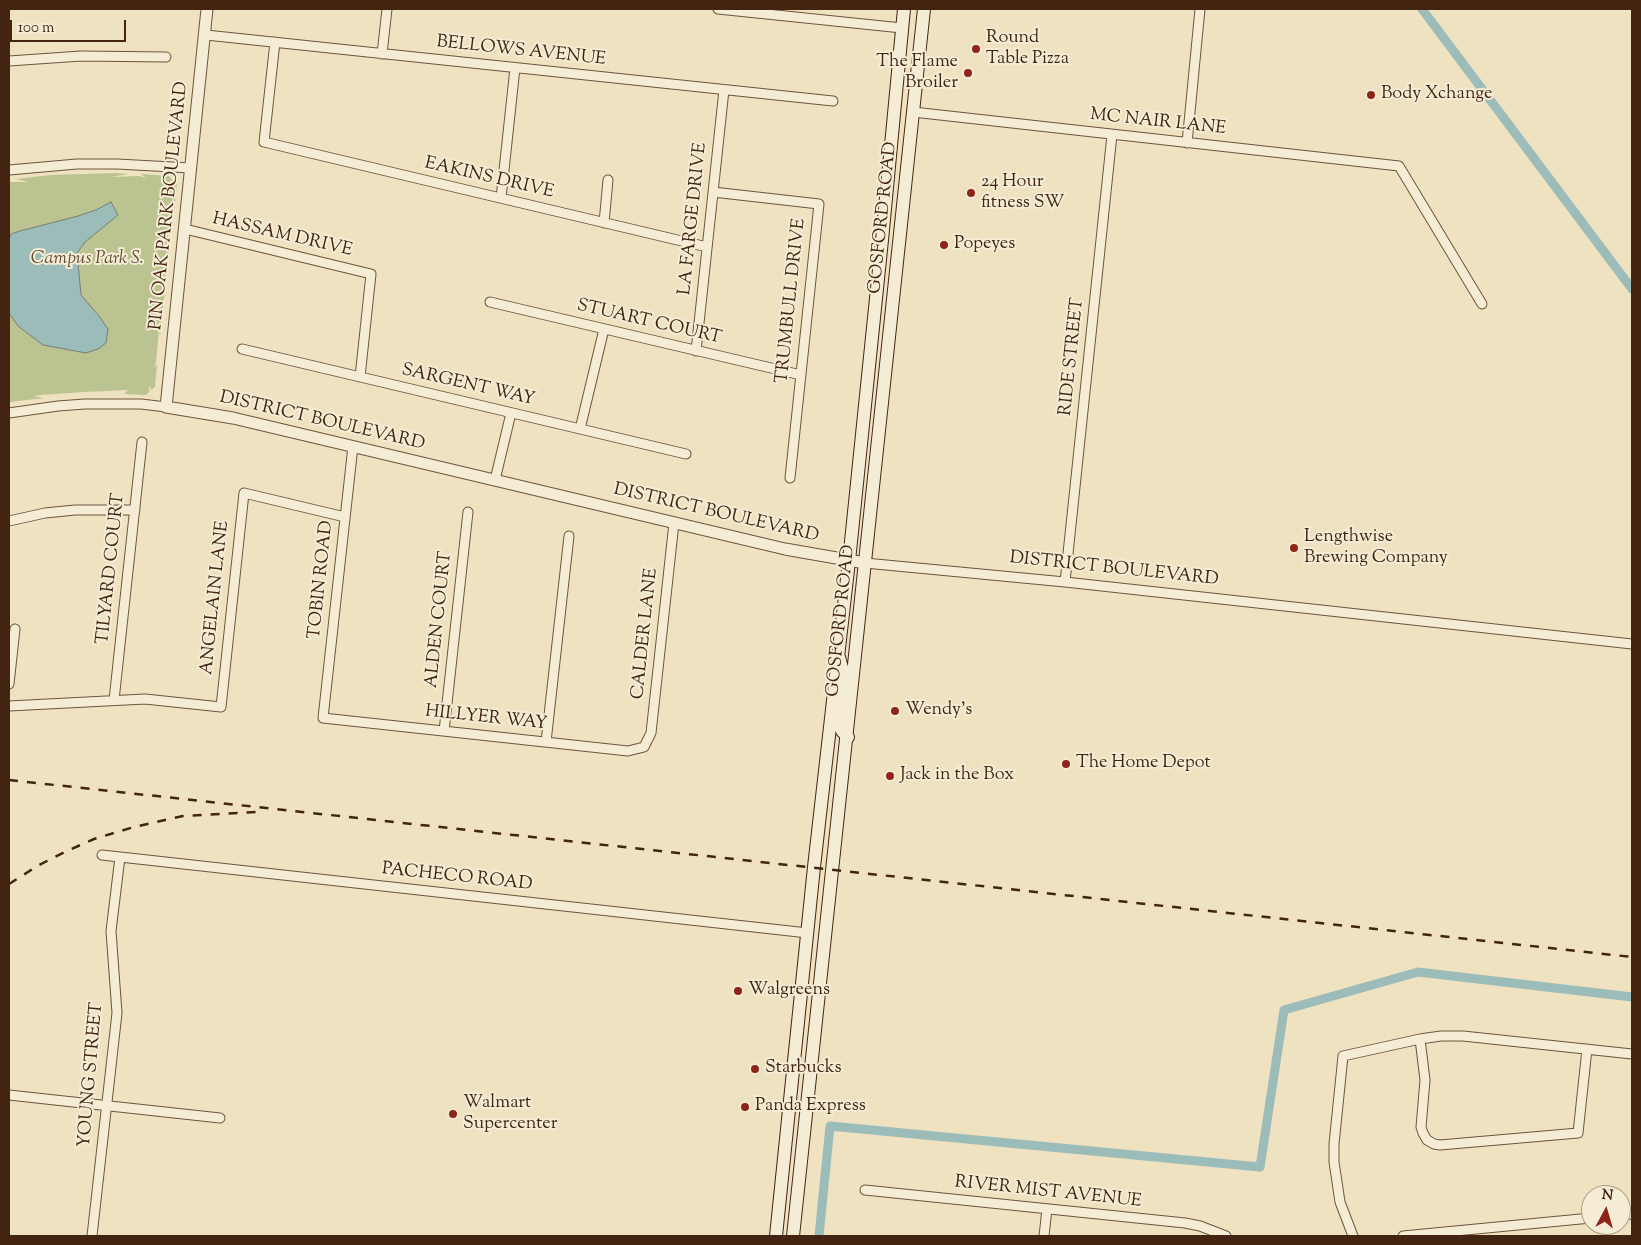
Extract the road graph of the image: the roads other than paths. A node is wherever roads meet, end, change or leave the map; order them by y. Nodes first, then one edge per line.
1 (208, 9) edge
2 (387, 9) edge
3 (718, 9) edge
4 (904, 9) edge
5 (924, 9) edge
6 (1200, 9) edge
7 (901, 34) junction
8 (206, 35) junction
9 (274, 42) junction
10 (382, 54) junction
11 (166, 57) dead end
12 (9, 61) edge
13 (515, 68) junction
14 (724, 90) junction
15 (833, 101) dead end
16 (913, 112) junction
17 (1112, 135) junction
18 (1187, 143) junction
19 (191, 168) junction
20 (9, 170) edge
21 (608, 180) dead end
22 (713, 192) junction
23 (501, 198) junction
24 (604, 223) junction
25 (185, 229) junction
26 (882, 240) junction
27 (707, 247) junction
28 (490, 302) dead end
29 (1482, 304) dead end
30 (604, 329) junction
31 (242, 349) dead end
32 (696, 351) junction
33 (886, 358) junction
34 (801, 376) junction
35 (360, 377) junction
36 (166, 406) junction
37 (9, 413) edge
38 (511, 413) junction
39 (580, 429) junction
40 (142, 442) dead end
41 (353, 446) junction
42 (686, 454) dead end
43 (790, 478) dead end
44 (495, 480) junction
45 (135, 510) junction
46 (468, 512) dead end
47 (345, 517) junction
48 (9, 520) edge
49 (674, 523) junction
50 (569, 536) dead end
51 (849, 561) junction
52 (866, 563) junction
53 (1065, 582) junction
54 (15, 629) dead end
55 (1632, 644) edge
56 (838, 653) junction
57 (9, 684) edge
58 (114, 700) junction
59 (9, 706) edge
60 (323, 718) joint
61 (444, 731) junction
62 (848, 736) junction
63 (829, 737) junction
64 (546, 742) junction
65 (644, 747) joint
66 (839, 814) junction
67 (102, 854) dead end
68 (120, 856) junction
69 (814, 874) junction
70 (808, 933) junction
71 (826, 938) junction
72 (818, 1007) junction
73 (1420, 1039) junction
74 (1587, 1049) junction
75 (1632, 1054) edge
76 (9, 1095) edge
77 (106, 1106) junction
78 (220, 1118) dead end
79 (865, 1190) dead end
80 (1047, 1209) junction
81 (1581, 1219) edge
82 (1423, 1235) edge
83 (92, 1236) edge
84 (776, 1236) edge
85 (793, 1236) edge
86 (1044, 1236) edge
87 (1226, 1236) edge
88 (1353, 1236) edge
89 (1403, 1236) edge

1 - 8 street, PIN OAK PARK BOULEVARD
2 - 10 street
3 - 7 street
4 - 7 main road, GOSFORD ROAD
5 - 16 main road, GOSFORD ROAD
6 - 18 street
7 - 16 main road
7 - 26 main road, GOSFORD ROAD
8 - 9 street, BELLOWS AVENUE
8 - 19 street, PIN OAK PARK BOULEVARD
9 - 10 street, BELLOWS AVENUE
9 - 23 street, EAKINS DRIVE
10 - 13 street, BELLOWS AVENUE
11 - 12 street
13 - 14 street, BELLOWS AVENUE
13 - 23 street
14 - 15 street, BELLOWS AVENUE
14 - 22 street, LA FARGE DRIVE
16 - 17 street, MC NAIR LANE
16 - 33 main road, GOSFORD ROAD
17 - 18 street, MC NAIR LANE
17 - 53 street, RIDE STREET
18 - 29 street, MC NAIR LANE
19 - 20 street
19 - 25 street, PIN OAK PARK BOULEVARD
21 - 24 street
22 - 27 street, LA FARGE DRIVE
22 - 34 street, TRUMBULL DRIVE
23 - 24 street, EAKINS DRIVE
24 - 27 street, EAKINS DRIVE
25 - 35 street, HASSAM DRIVE
25 - 36 street, PIN OAK PARK BOULEVARD
26 - 33 main road
26 - 51 main road, GOSFORD ROAD
27 - 32 street, LA FARGE DRIVE
28 - 30 street, STUART COURT
30 - 32 street, STUART COURT
30 - 39 street
31 - 35 street, SARGENT WAY
32 - 34 street, STUART COURT
33 - 52 main road, GOSFORD ROAD
34 - 43 street, TRUMBULL DRIVE
35 - 38 street, SARGENT WAY
36 - 37 street, DISTRICT BOULEVARD
36 - 41 street, DISTRICT BOULEVARD
38 - 39 street, SARGENT WAY
38 - 44 street
39 - 42 street, SARGENT WAY
40 - 45 street, TILYARD COURT
41 - 44 street, DISTRICT BOULEVARD
41 - 47 street, TOBIN ROAD
44 - 49 street, DISTRICT BOULEVARD
45 - 48 street
45 - 58 street, TILYARD COURT
46 - 61 street, ALDEN COURT
47 - 58 street, ANGELAIN LANE
47 - 60 street, TOBIN ROAD
49 - 51 street, DISTRICT BOULEVARD
49 - 65 street, CALDER LANE
50 - 64 street
51 - 52 street, DISTRICT BOULEVARD
51 - 56 main road, GOSFORD ROAD
52 - 53 street, DISTRICT BOULEVARD
52 - 62 main road, GOSFORD ROAD
53 - 55 street, DISTRICT BOULEVARD
54 - 57 street
56 - 62 main road
56 - 63 main road, GOSFORD ROAD
58 - 59 street
60 - 61 street, HILLYER WAY
61 - 64 street, HILLYER WAY
62 - 66 main road, GOSFORD ROAD
63 - 66 main road
63 - 69 main road, GOSFORD ROAD
64 - 65 street, HILLYER WAY
66 - 71 main road, GOSFORD ROAD
67 - 68 street, PACHECO ROAD
68 - 70 street, PACHECO ROAD
68 - 77 street, YOUNG STREET
69 - 70 main road, GOSFORD ROAD
69 - 71 main road
70 - 72 main road
70 - 84 main road, GOSFORD ROAD
71 - 72 main road, GOSFORD ROAD
72 - 85 main road, GOSFORD ROAD
73 - 74 street
73 - 74 street
73 - 88 street
74 - 75 street
76 - 77 street
77 - 78 street
77 - 83 street, YOUNG STREET
79 - 80 street, RIVER MIST AVENUE
80 - 86 street
80 - 87 street, RIVER MIST AVENUE
81 - 82 street
82 - 89 street

